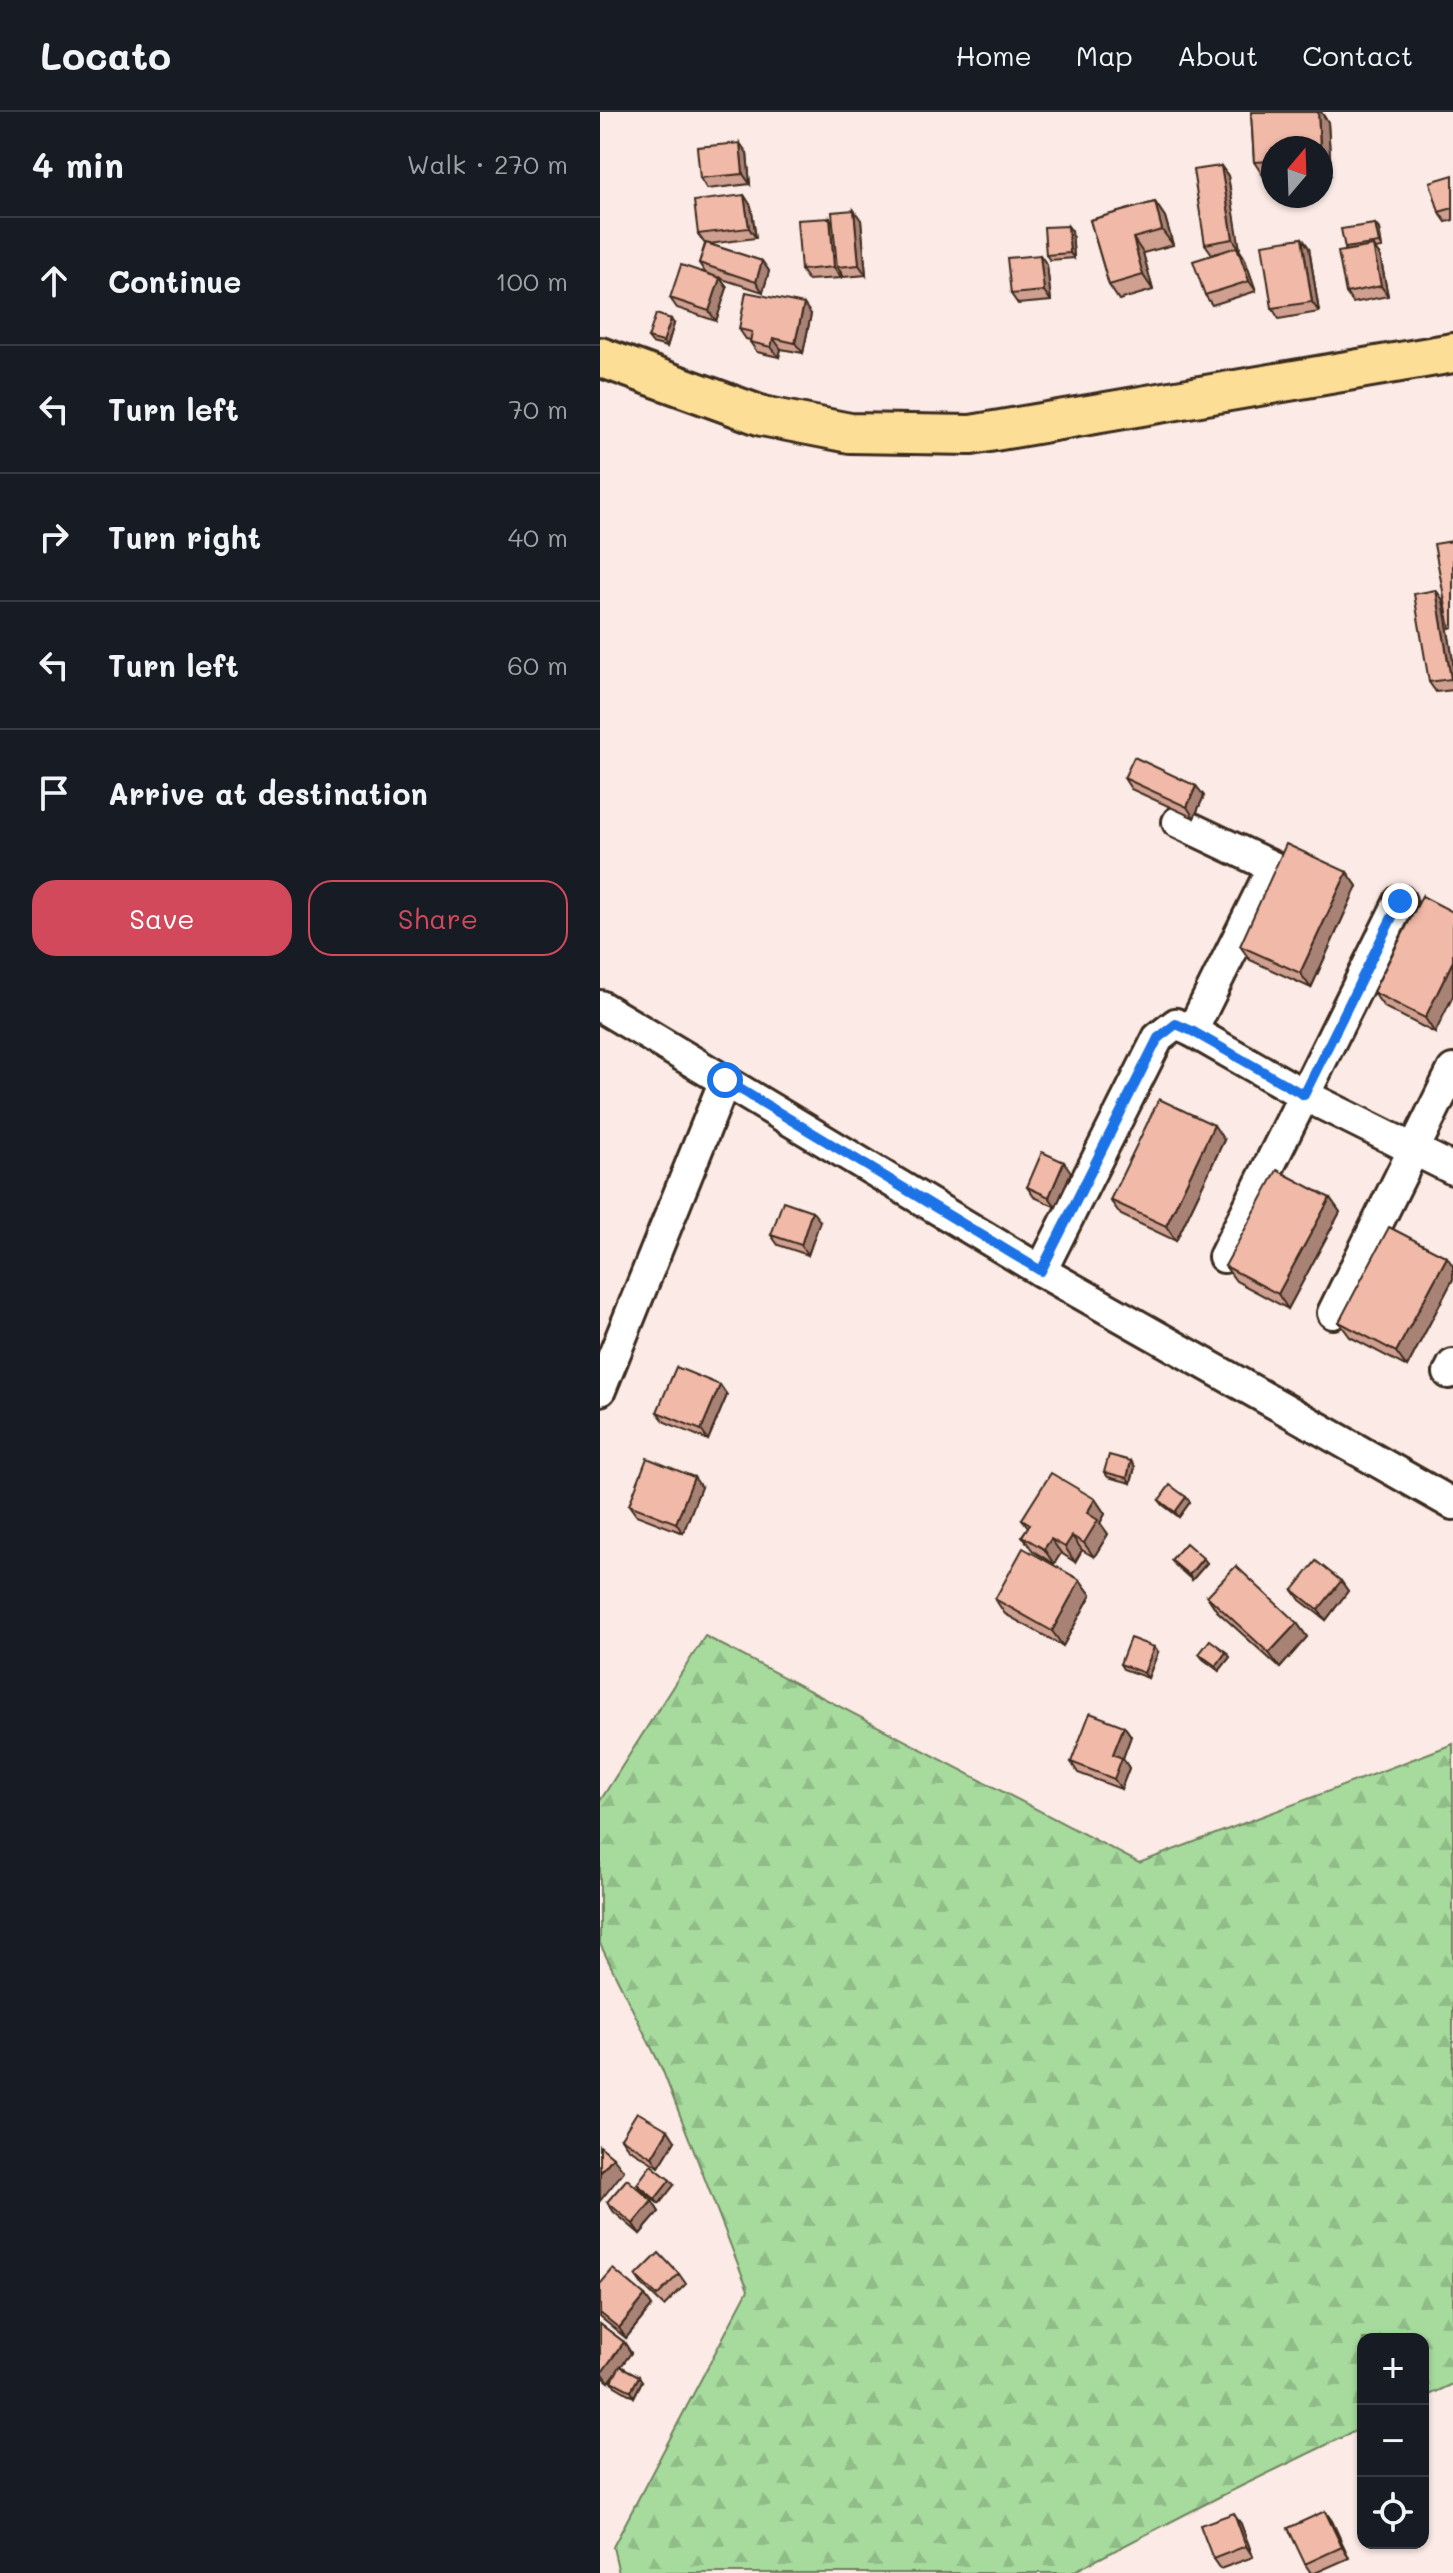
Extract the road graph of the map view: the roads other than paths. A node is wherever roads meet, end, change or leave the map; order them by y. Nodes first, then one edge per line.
1 (1453, 353) edge
2 (600, 357) edge
3 (1178, 822) dead end
4 (1400, 901) dead end
5 (600, 1006) edge
6 (1192, 1031) junction
7 (1453, 1070) edge
8 (725, 1080) junction
9 (1304, 1095) junction
10 (1414, 1148) junction
11 (1453, 1169) edge
12 (1224, 1257) dead end
13 (1041, 1271) junction
14 (1333, 1313) dead end
15 (600, 1390) edge
16 (1453, 1504) edge

1 - 2 main road
3 - 6 street
4 - 9 street
5 - 8 street
6 - 9 street
6 - 13 street
7 - 10 street
8 - 13 street
8 - 15 street
9 - 10 street
9 - 12 street
10 - 11 street
10 - 14 street
13 - 16 street

